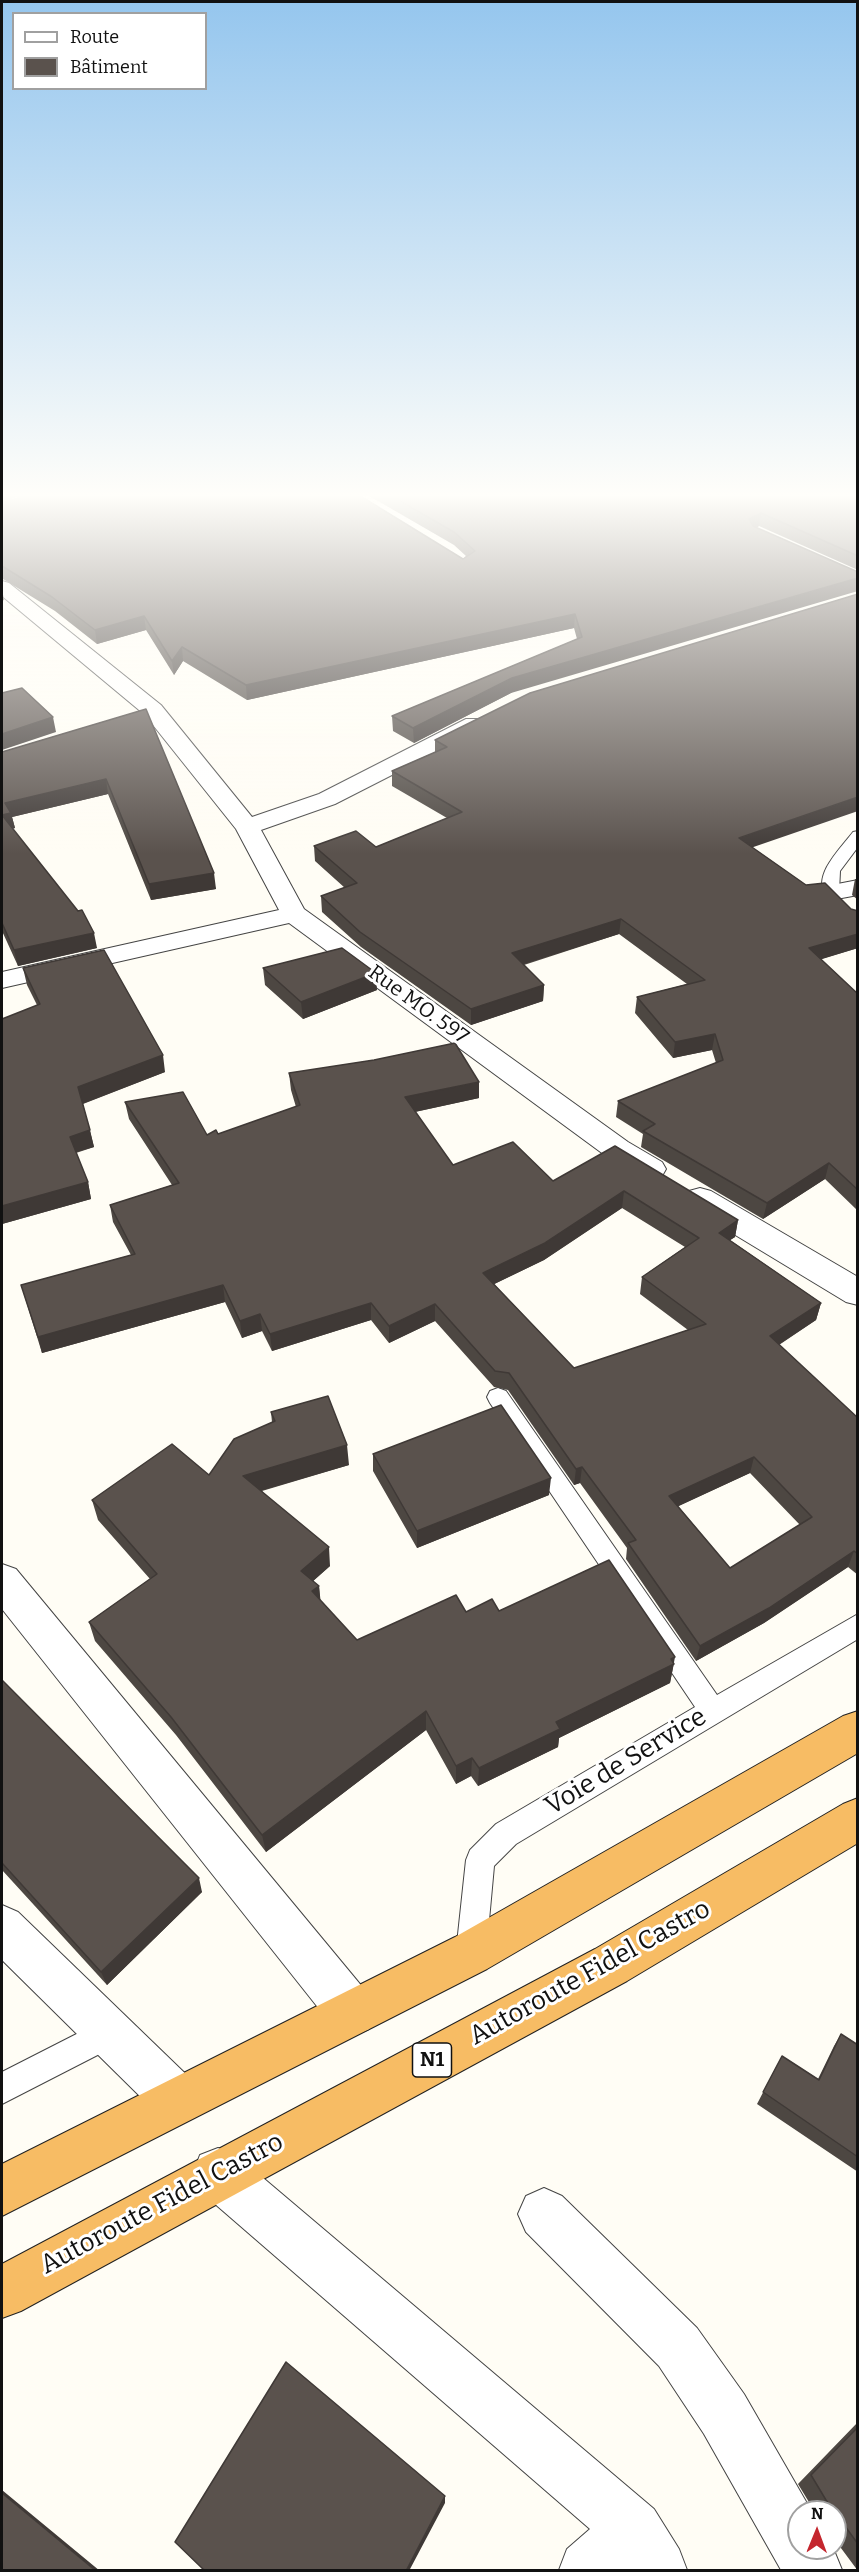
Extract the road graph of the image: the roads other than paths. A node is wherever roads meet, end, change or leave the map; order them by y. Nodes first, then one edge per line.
1 (32, 614) edge
2 (490, 715) edge
3 (247, 827) junction
4 (858, 835) edge
5 (831, 892) joint
6 (854, 899) edge
7 (294, 914) junction
8 (2, 980) edge
9 (858, 1293) edge
10 (498, 1397) dead end
11 (2, 1581) edge
12 (858, 1625) edge
13 (712, 1710) junction
14 (858, 1730) edge
15 (858, 1819) edge
16 (2, 1928) edge
17 (471, 1953) junction
18 (352, 2012) junction
19 (108, 2033) junction
20 (2, 2089) edge
21 (178, 2100) junction
22 (218, 2173) junction
23 (2, 2191) edge
24 (544, 2214) dead end
25 (2, 2292) edge
26 (787, 2524) edge
27 (646, 2550) edge
28 (588, 2571) edge

1 - 3 street, Rue MO. 597
2 - 3 street
3 - 7 street, Rue MO. 597
4 - 5 lane
5 - 6 street
7 - 8 street
7 - 9 street, Rue MO. 597
10 - 13 lane
11 - 18 street
12 - 13 lane, Voie de Service
13 - 17 lane, Voie de Service
14 - 17 highway
15 - 22 highway, Autoroute Fidel Castro / N1
16 - 19 street
17 - 18 highway
18 - 21 highway
19 - 20 lane
19 - 21 street
21 - 23 highway
22 - 25 highway, Autoroute Fidel Castro / N1
22 - 27 street
24 - 26 street
27 - 28 street

